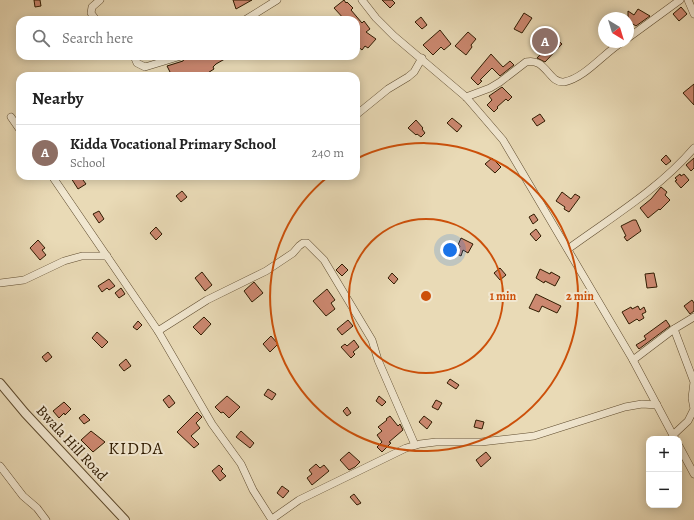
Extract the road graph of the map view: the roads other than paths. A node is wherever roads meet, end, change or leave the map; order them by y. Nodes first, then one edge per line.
1 (100, 0) edge
2 (277, 0) edge
3 (362, 0) edge
4 (680, 0) edge
5 (688, 0) edge
6 (694, 14) edge
7 (93, 16) edge
8 (251, 16) edge
9 (634, 34) edge
10 (615, 48) edge
11 (422, 58) junction
12 (136, 60) edge
13 (168, 60) edge
14 (466, 97) junction
15 (360, 112) edge
16 (11, 117) dead end
17 (16, 124) edge
18 (694, 148) edge
19 (55, 180) edge
20 (568, 249) junction
21 (107, 256) junction
22 (0, 283) edge
23 (694, 317) edge
24 (674, 329) junction
25 (158, 331) junction
26 (633, 360) junction
27 (0, 383) edge
28 (657, 405) junction
29 (673, 436) edge
30 (675, 436) edge
31 (415, 445) junction
32 (682, 452) edge
33 (0, 466) edge
34 (694, 474) edge
35 (46, 520) edge
36 (125, 520) edge
37 (272, 520) edge

1 - 7 street
2 - 8 street
3 - 11 street
4 - 9 street
5 - 6 street
10 - 14 street
11 - 14 street
11 - 15 street
12 - 13 street
14 - 20 street
16 - 17 street
18 - 20 street
19 - 21 street
20 - 26 street
21 - 22 street
21 - 25 street
23 - 24 street
24 - 26 street
24 - 30 street
25 - 31 street
25 - 37 street
26 - 28 street
27 - 36 street, Bwala Hill Road
28 - 29 street
28 - 31 street
31 - 37 street
32 - 34 street
33 - 35 street

